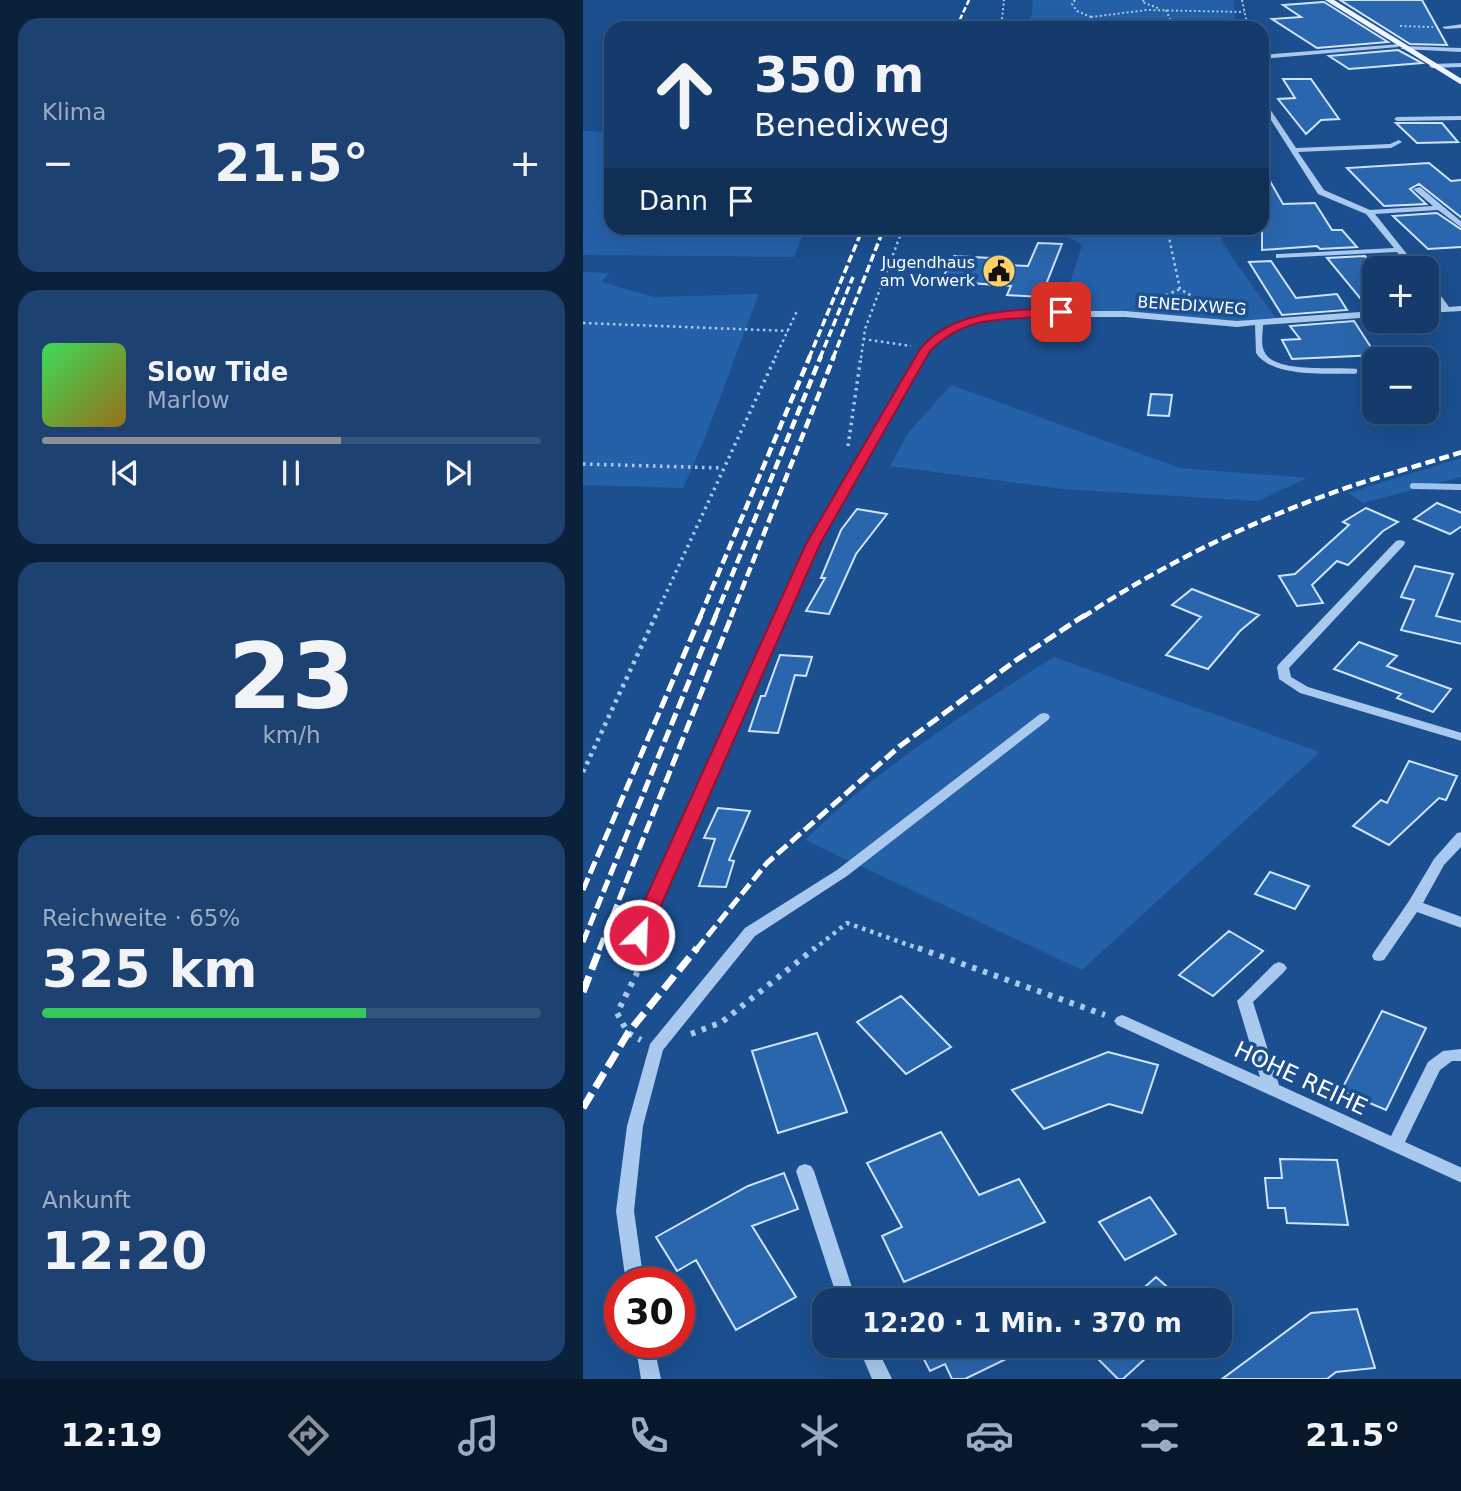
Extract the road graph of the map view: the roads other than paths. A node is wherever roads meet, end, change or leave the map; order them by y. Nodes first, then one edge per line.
1 (1329, 0) edge
2 (1461, 26) edge
3 (1445, 27) road end
4 (1400, 47) junction
5 (1461, 50) edge
6 (1269, 56) edge
7 (1461, 65) edge
8 (1432, 66) junction
9 (1461, 83) edge
10 (1269, 112) edge
11 (1397, 118) dead end
12 (1461, 118) edge
13 (1399, 142) dead end
14 (1294, 150) junction
15 (1417, 189) dead end
16 (1440, 208) junction
17 (1369, 212) junction
18 (1461, 226) edge
19 (1400, 250) junction
20 (1405, 256) edge
21 (1279, 257) dead end
22 (1439, 299) edge
23 (1461, 308) edge
24 (1447, 309) junction
25 (1439, 310) edge
26 (1362, 315) edge
27 (1259, 323) junction
28 (1354, 372) dead end
29 (1400, 543) dead end
30 (1044, 717) dead end
31 (1461, 737) edge
32 (1461, 836) edge
33 (1414, 905) junction
34 (1461, 923) edge
35 (639, 935) road end
36 (1379, 956) dead end
37 (1279, 968) dead end
38 (1123, 1021) road end
39 (1461, 1055) edge
40 (1272, 1089) junction
41 (1395, 1145) junction
42 (805, 1171) dead end
43 (1461, 1176) edge
44 (633, 1267) edge
45 (843, 1288) edge
46 (647, 1358) edge
47 (872, 1358) edge
48 (651, 1379) edge
49 (882, 1379) edge

1 - 4 main road
2 - 3 street
4 - 5 street
4 - 6 street
4 - 8 main road
7 - 8 street
8 - 9 main road
10 - 14 street
11 - 12 street
13 - 14 street
14 - 17 street
15 - 16 street
16 - 17 street
16 - 18 street
17 - 19 street
19 - 20 street
19 - 21 street
22 - 24 street
23 - 24 street
24 - 25 street
26 - 27 street, BENEDIXWEG
27 - 28 street
27 - 35 street, BENEDIXWEG
29 - 31 street
30 - 44 street
32 - 33 street
33 - 34 street
33 - 36 street
37 - 40 street
38 - 40 street, HOHE REIHE
39 - 41 street
40 - 41 street, HOHE REIHE
41 - 43 street, HOHE REIHE
42 - 45 street
46 - 48 street
47 - 49 street

